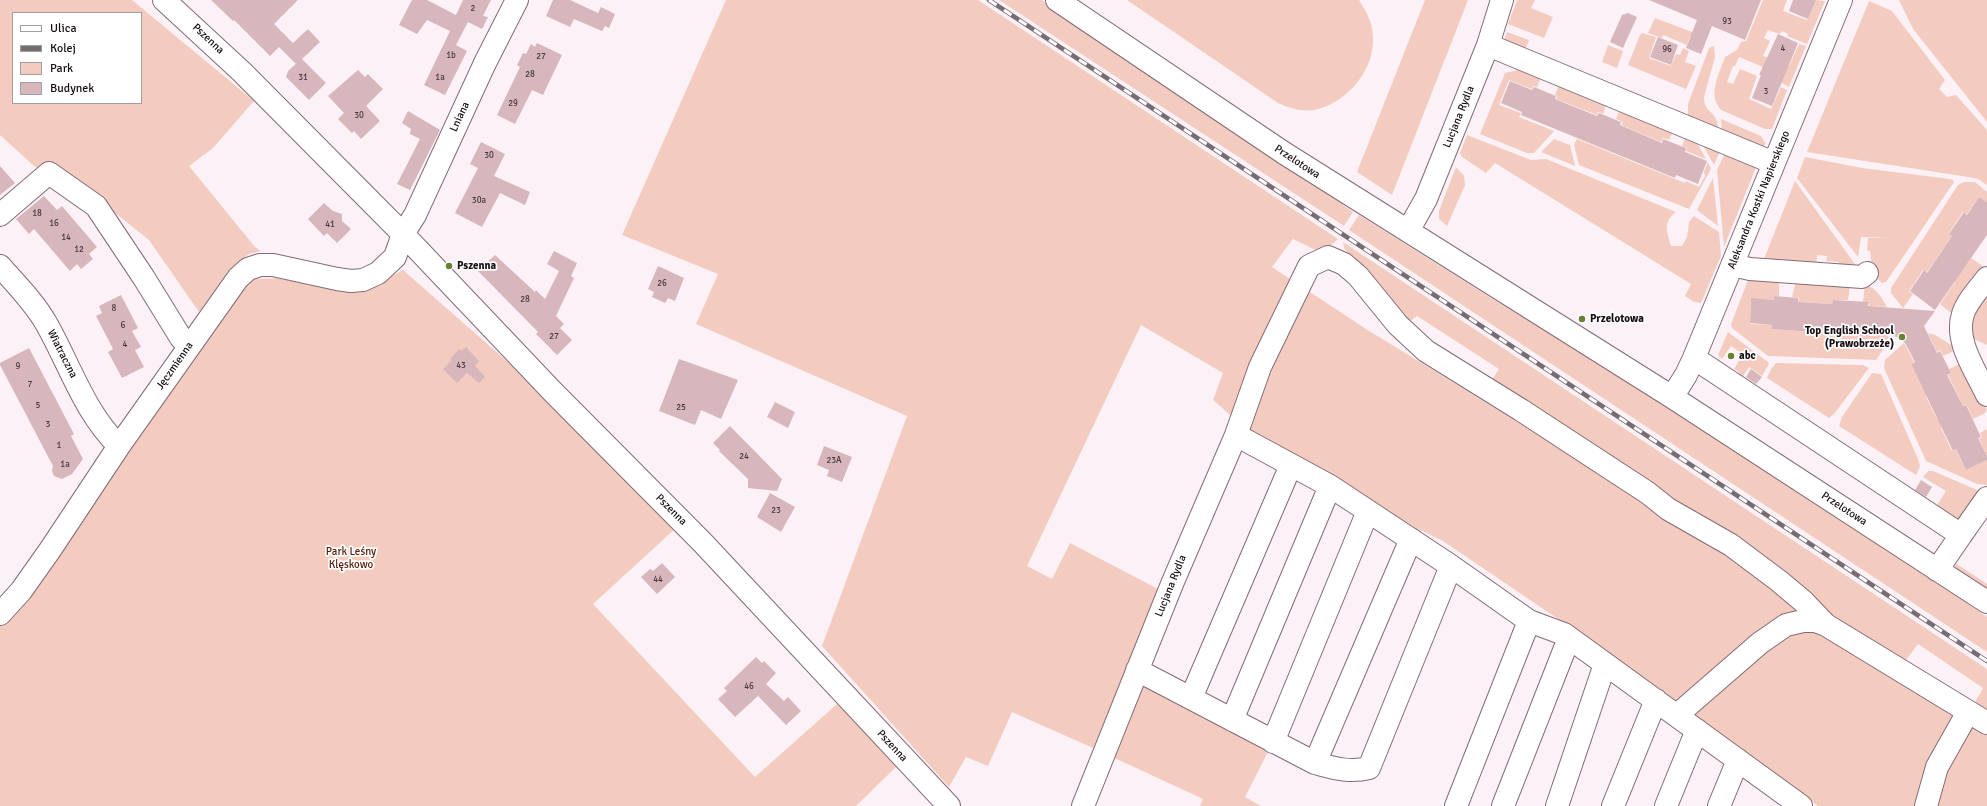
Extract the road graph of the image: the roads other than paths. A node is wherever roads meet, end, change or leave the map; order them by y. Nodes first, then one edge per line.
1 (517, 0) edge
2 (1057, 0) edge
3 (1502, 0) edge
4 (1841, 0) edge
5 (174, 3) edge
6 (1488, 46) junction
7 (1774, 163) junction
8 (0, 214) edge
9 (1408, 231) junction
10 (403, 234) junction
11 (1732, 265) junction
12 (0, 266) edge
13 (1867, 273) dead end
14 (1987, 278) edge
15 (190, 345) junction
16 (1694, 358) junction
17 (1987, 395) edge
18 (1672, 397) junction
19 (1236, 435) junction
20 (119, 446) junction
21 (1291, 465) junction
22 (1330, 486) junction
23 (1987, 498) edge
24 (1368, 511) junction
25 (1961, 534) junction
26 (1412, 539) junction
27 (1451, 566) junction
28 (1937, 570) junction
29 (1987, 602) edge
30 (0, 614) edge
31 (1529, 621) junction
32 (1826, 625) junction
33 (1569, 638) junction
34 (1605, 664) junction
35 (1137, 670) junction
36 (1191, 698) junction
37 (1656, 700) junction
38 (1968, 712) junction
39 (1677, 715) junction
40 (1232, 720) junction
41 (1987, 723) edge
42 (1697, 730) junction
43 (1273, 742) junction
44 (1738, 760) junction
45 (1316, 763) junction
46 (1775, 798) edge
47 (949, 806) edge
48 (1083, 806) edge
49 (1456, 806) edge
50 (1504, 806) edge
51 (1557, 806) edge
52 (1613, 806) edge
53 (1666, 806) edge
54 (1719, 806) edge
55 (1801, 806) edge
56 (1926, 806) edge

1 - 10 street, Lniana
2 - 9 street, Przelotowa
3 - 6 street, Lucjana Rydla
4 - 7 street, Aleksandra Kostki Napierskiego
5 - 10 street, Pszenna
6 - 7 street
6 - 9 street, Lucjana Rydla
7 - 11 street, Aleksandra Kostki Napierskiego
8 - 15 street
9 - 18 street, Przelotowa
10 - 15 street, Jęczmienna
10 - 47 street, Pszenna
11 - 13 street
11 - 16 street, Aleksandra Kostki Napierskiego
12 - 20 street, Wiatraczna
14 - 17 street
15 - 20 street, Jęczmienna
16 - 18 street, Aleksandra Kostki Napierskiego
16 - 25 street
18 - 28 street, Przelotowa
19 - 21 street
19 - 32 street, Lucjana Rydla
19 - 35 street, Lucjana Rydla
20 - 30 street, Jęczmienna
21 - 22 street
21 - 36 street
22 - 24 street
22 - 40 street
23 - 25 street
24 - 26 street
24 - 43 street
25 - 28 street
26 - 27 street
26 - 45 street
27 - 31 street
27 - 45 street
28 - 29 street, Przelotowa
31 - 33 street
31 - 49 street
32 - 38 street
32 - 39 street
33 - 34 street
33 - 50 street
34 - 37 street
34 - 51 street
35 - 36 street
35 - 48 street, Lucjana Rydla
36 - 40 street
37 - 39 street
37 - 52 street
38 - 41 street
38 - 56 street
39 - 42 street
40 - 43 street
42 - 44 street
42 - 53 street
43 - 45 street
44 - 46 street
44 - 54 street
46 - 55 street

